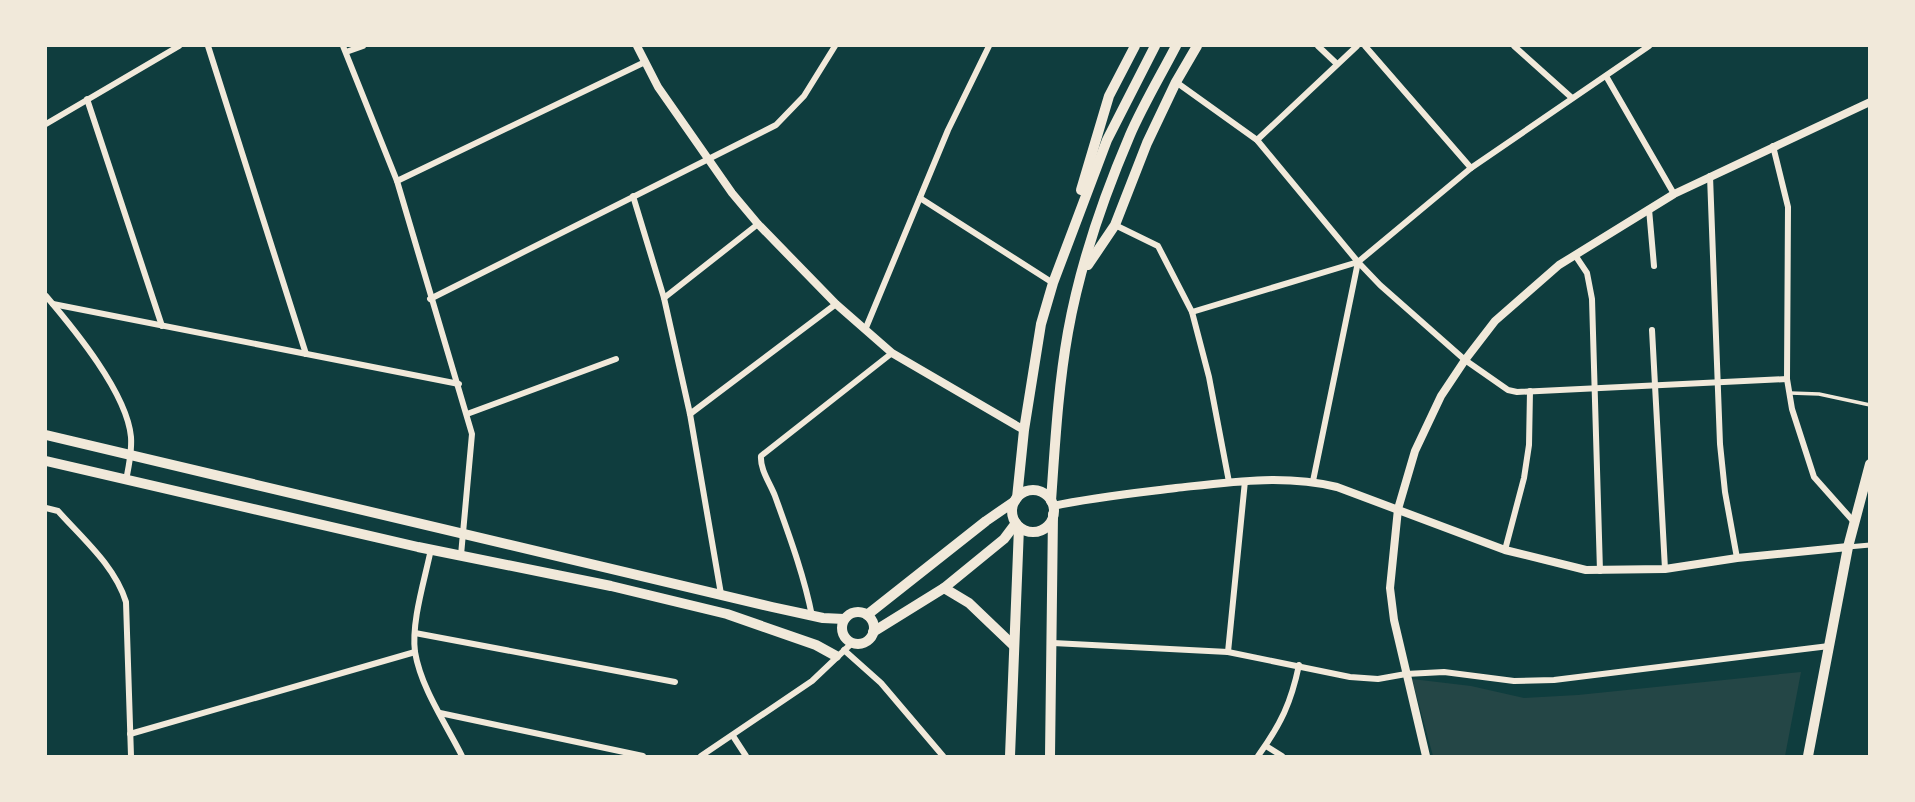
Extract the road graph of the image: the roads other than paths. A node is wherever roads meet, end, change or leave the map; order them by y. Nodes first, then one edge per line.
1 (179, 46) edge
2 (208, 46) edge
3 (363, 46) edge
4 (639, 46) edge
5 (835, 46) edge
6 (989, 46) edge
7 (1135, 46) edge
8 (1154, 46) edge
9 (1176, 46) edge
10 (1197, 46) edge
11 (1318, 46) edge
12 (1357, 46) edge
13 (1365, 46) edge
14 (1514, 46) edge
15 (1649, 46) edge
16 (345, 49) edge
17 (645, 62) junction
18 (1337, 64) junction
19 (1606, 76) junction
20 (1176, 82) junction
21 (87, 99) junction
22 (1572, 99) junction
23 (1870, 102) edge
24 (46, 124) edge
25 (1257, 140) junction
26 (1773, 146) junction
27 (708, 158) junction
28 (1471, 168) junction
29 (1710, 176) junction
30 (397, 181) junction
31 (1674, 194) junction
32 (633, 196) junction
33 (920, 198) junction
34 (1649, 209) junction
35 (758, 223) junction
36 (1115, 225) junction
37 (1576, 255) junction
38 (1358, 262) junction
39 (1654, 266) dead end
40 (1082, 273) junction
41 (1053, 283) junction
42 (46, 296) edge
43 (664, 298) junction
44 (430, 299) junction
45 (53, 304) junction
46 (836, 304) junction
47 (1192, 312) junction
48 (162, 326) junction
49 (865, 330) junction
50 (1653, 330) dead end
51 (892, 353) junction
52 (306, 354) junction
53 (616, 359) dead end
54 (1465, 360) junction
55 (1787, 379) junction
56 (1719, 381) junction
57 (459, 384) junction
58 (1654, 384) junction
59 (1596, 386) junction
60 (1530, 391) junction
61 (1790, 393) junction
62 (1870, 405) edge
63 (467, 414) junction
64 (691, 414) junction
65 (1024, 430) junction
66 (46, 435) edge
67 (131, 454) junction
68 (46, 461) edge
69 (1870, 464) edge
70 (126, 480) junction
71 (1245, 481) junction
72 (1313, 481) junction
73 (1229, 482) junction
74 (1016, 500) junction
75 (1053, 507) junction
76 (46, 508) edge
77 (1398, 509) junction
78 (1854, 522) junction
79 (1017, 525) junction
80 (463, 535) junction
81 (1870, 545) edge
82 (1848, 547) junction
83 (431, 549) junction
84 (1505, 550) junction
85 (461, 555) junction
86 (1737, 558) junction
87 (1665, 569) junction
88 (1600, 571) junction
89 (944, 588) junction
90 (721, 594) junction
91 (867, 615) junction
92 (812, 616) junction
93 (844, 619) junction
94 (873, 632) junction
95 (415, 633) junction
96 (1053, 643) junction
97 (1014, 646) junction
98 (1829, 646) junction
99 (844, 650) junction
100 (415, 652) junction
101 (1228, 652) junction
102 (1299, 664) junction
103 (1406, 674) junction
104 (675, 682) dead end
105 (440, 713) junction
106 (130, 734) junction
107 (733, 736) junction
108 (1266, 746) junction
109 (131, 757) edge
110 (462, 757) edge
111 (643, 757) edge
112 (701, 757) edge
113 (746, 757) edge
114 (943, 757) edge
115 (1010, 757) edge
116 (1050, 757) edge
117 (1258, 757) edge
118 (1282, 757) edge
119 (1426, 757) edge
120 (1808, 757) edge

1 - 21 street
2 - 52 street
3 - 16 street
4 - 17 street
5 - 27 street
6 - 33 street
7 - 41 main road
8 - 41 main road
9 - 40 main road
10 - 20 main road
11 - 18 street
12 - 18 street
13 - 28 street
14 - 22 street
15 - 19 street
16 - 30 street
17 - 27 street
17 - 30 street
18 - 25 street
19 - 22 street
19 - 31 street
20 - 25 street
20 - 36 main road
21 - 24 street
21 - 48 street
22 - 28 street
23 - 26 street
25 - 38 street
26 - 29 street
26 - 55 street
27 - 32 street
27 - 35 street
28 - 38 street
29 - 31 street
29 - 56 street
30 - 44 street
31 - 34 street
32 - 43 street
32 - 44 street
33 - 41 street
33 - 49 street
34 - 37 street
34 - 39 street
35 - 43 street
35 - 46 street
36 - 40 main road
36 - 47 street
37 - 54 street
37 - 59 street
38 - 47 street
38 - 54 street
38 - 72 street
40 - 75 main road
41 - 65 main road
42 - 45 street
43 - 64 street
44 - 57 street
45 - 48 street
45 - 67 street
46 - 49 street
46 - 64 street
47 - 73 street
48 - 52 street
49 - 51 street
50 - 58 street
51 - 65 street
51 - 92 street
52 - 57 street
53 - 63 street
54 - 60 street
54 - 77 street
55 - 56 street
55 - 61 street
56 - 58 street
56 - 86 street
57 - 63 street
58 - 59 street
58 - 87 street
59 - 60 street
59 - 88 street
60 - 84 street
61 - 62 lane
61 - 78 street
63 - 80 street
64 - 90 street
65 - 74 main road
66 - 67 main road
67 - 70 street
67 - 80 main road
68 - 70 main road
69 - 78 main road
70 - 83 main road
71 - 72 street
71 - 73 street
71 - 101 street
72 - 77 street
73 - 75 street
74 - 75 main road
74 - 79 main road
74 - 91 main road
75 - 79 main road
75 - 96 main road
76 - 106 street
77 - 84 street
77 - 103 street
78 - 82 main road
79 - 89 main road
79 - 97 main road
80 - 85 street
80 - 90 main road
81 - 82 street
82 - 86 street
82 - 98 main road
83 - 85 main road
83 - 95 street
84 - 88 street
85 - 99 main road
86 - 87 street
87 - 88 street
89 - 94 main road
89 - 97 main road
90 - 92 main road
91 - 93 main road
91 - 94 main road
92 - 93 main road
93 - 99 main road
94 - 99 main road
95 - 100 street
95 - 104 street
96 - 101 street
96 - 116 main road
97 - 115 main road
98 - 103 street
98 - 120 main road
99 - 107 street
99 - 114 street
100 - 105 street
100 - 106 street
101 - 102 street
102 - 103 street
102 - 108 street
103 - 119 street
105 - 110 street
105 - 111 street
106 - 109 street
107 - 112 street
107 - 113 street
108 - 117 street
108 - 118 street

